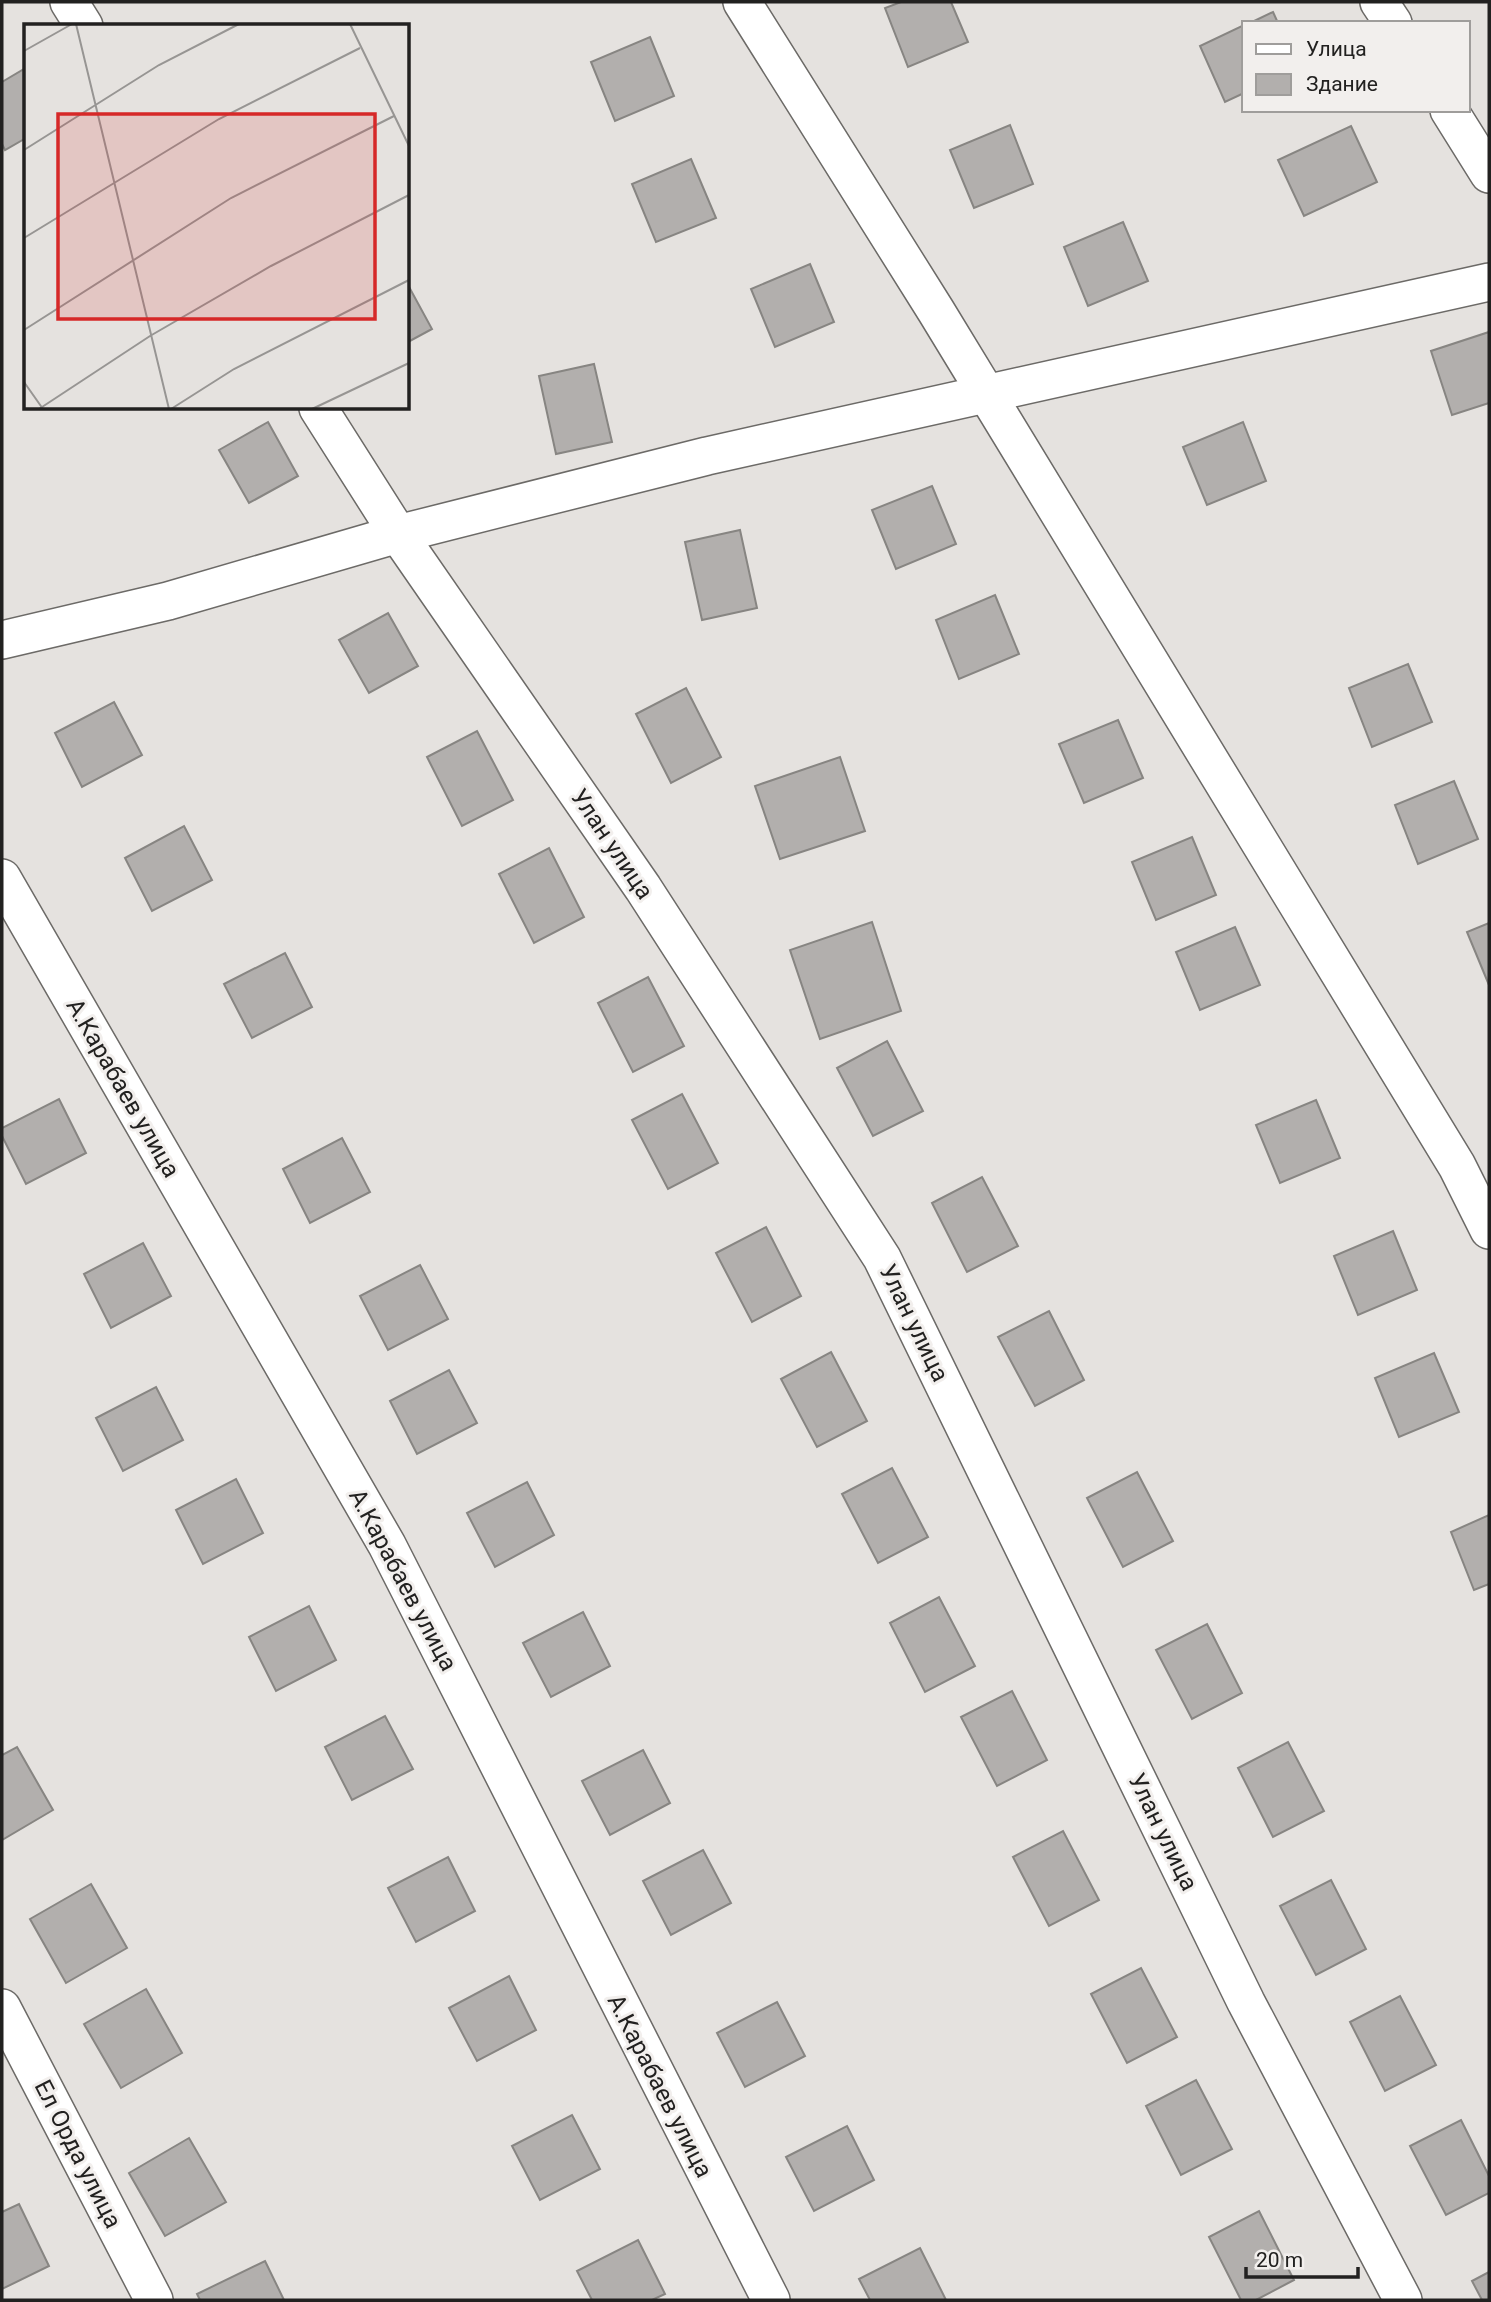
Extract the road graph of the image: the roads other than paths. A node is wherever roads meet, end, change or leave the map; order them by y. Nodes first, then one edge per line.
1 (69, 2) edge
2 (743, 2) edge
3 (1380, 2) edge
4 (1392, 21) edge
5 (82, 24) edge
6 (1450, 112) edge
7 (1489, 174) edge
8 (1489, 282) edge
9 (987, 395) junction
10 (319, 410) edge
11 (398, 534) junction
12 (2, 640) edge
13 (2, 878) edge
14 (1489, 1230) edge
15 (2, 2008) edge
16 (154, 2300) edge
17 (771, 2300) edge
18 (1403, 2300) edge

1 - 5 street
2 - 9 street
3 - 4 street
6 - 7 street
8 - 9 street
9 - 11 street
9 - 14 street
10 - 11 street, Улан улица
11 - 12 street
11 - 18 street, Улан улица
13 - 17 street, А.Карабаев улица
15 - 16 street, Ел Орда улица

